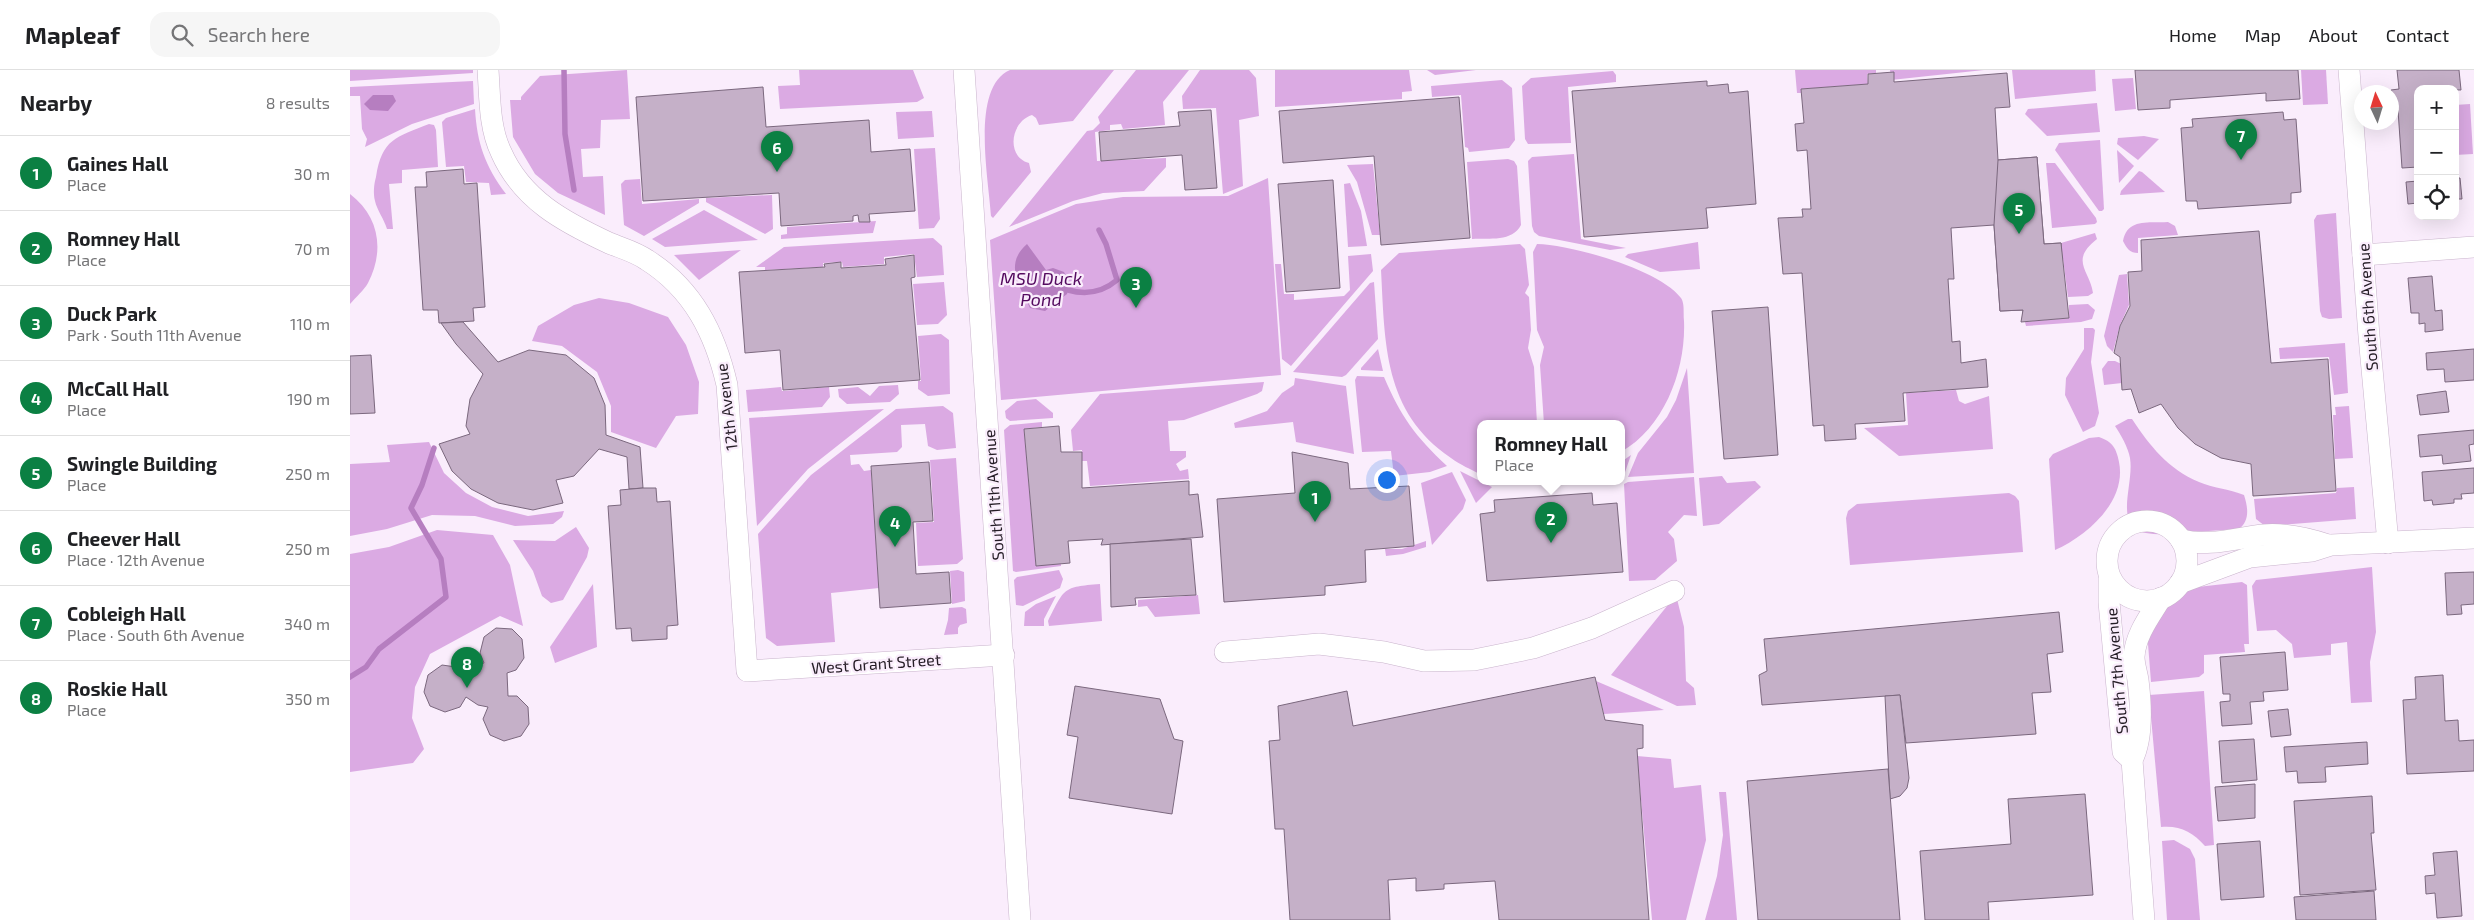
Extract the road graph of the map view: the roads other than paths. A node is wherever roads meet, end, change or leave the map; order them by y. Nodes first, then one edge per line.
1 (488, 70) edge
2 (964, 70) edge
3 (2349, 70) edge
4 (2474, 247) edge
5 (2363, 255) junction
6 (2474, 538) edge
7 (2181, 540) junction
8 (2388, 543) junction
9 (2331, 545) junction
10 (2109, 578) junction
11 (2180, 583) junction
12 (1674, 591) dead end
13 (2161, 598) junction
14 (1225, 652) dead end
15 (1004, 655) junction
16 (747, 671) joint
17 (2132, 760) junction
18 (1020, 920) edge
19 (2144, 920) edge

1 - 16 street, 12th Avenue
2 - 15 street, South 11th Avenue
3 - 5 street, South 6th Avenue
4 - 5 street
5 - 8 street, South 6th Avenue
6 - 8 street
7 - 9 street
7 - 10 street
7 - 11 street
8 - 9 street
9 - 11 street
10 - 13 street
10 - 17 street, South 7th Avenue
11 - 13 street
12 - 14 street
13 - 17 street, South 7th Avenue
15 - 16 street, West Grant Street
15 - 18 street, South 11th Avenue
17 - 19 street, South 7th Avenue

